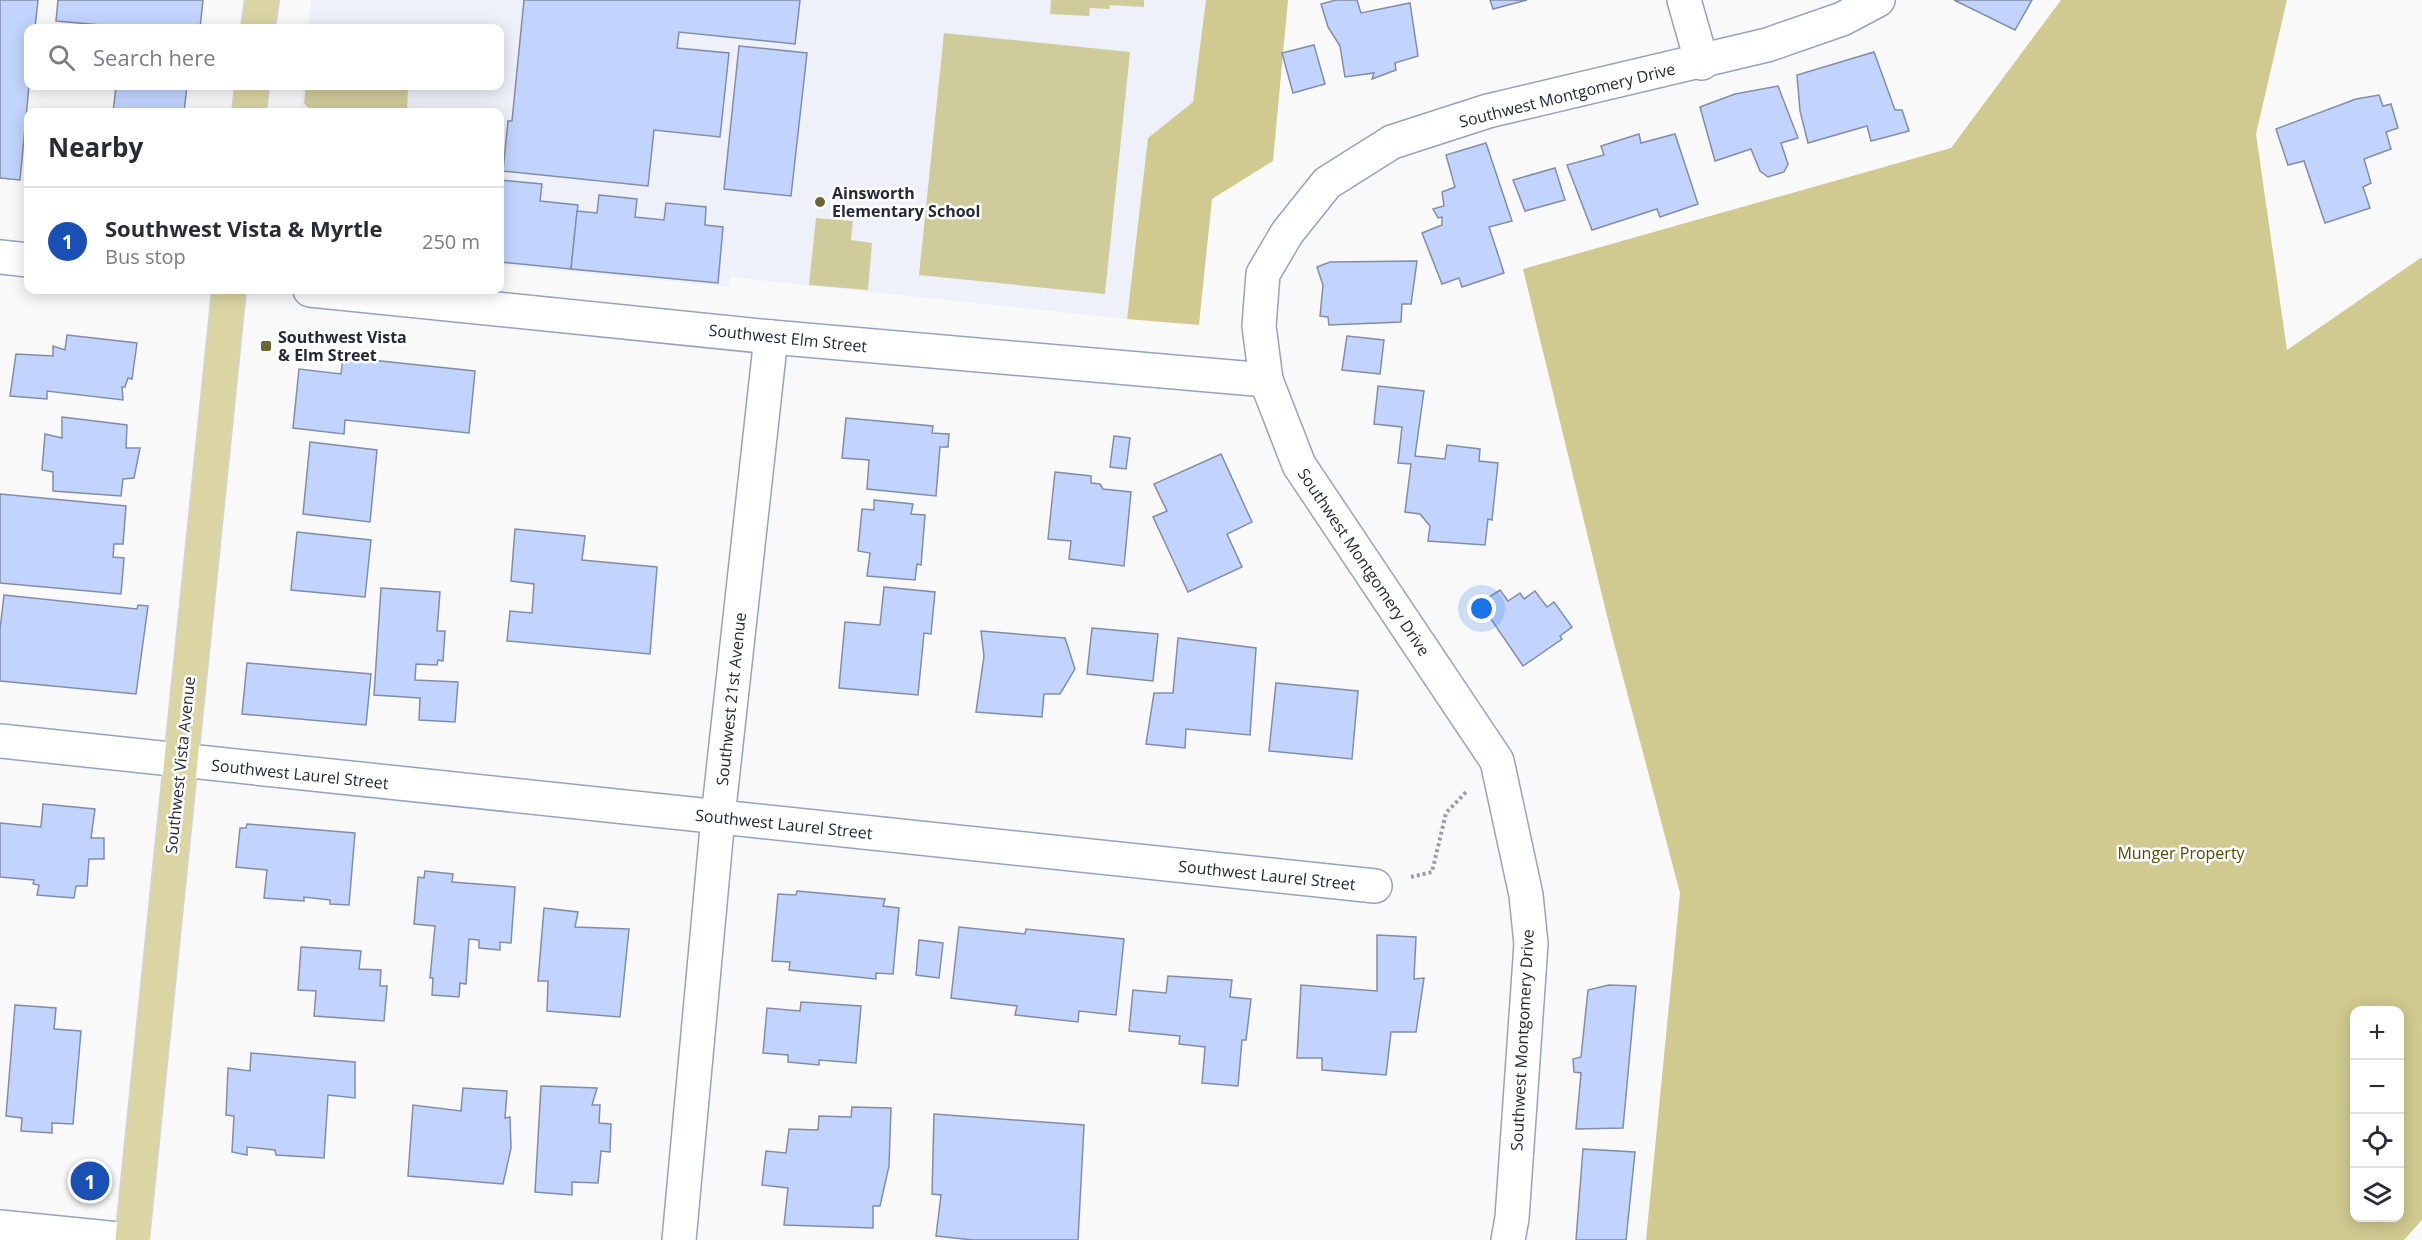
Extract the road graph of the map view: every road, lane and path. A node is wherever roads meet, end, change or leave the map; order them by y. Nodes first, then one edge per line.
1 (262, 0) edge
2 (1684, 0) edge
3 (1878, 0) edge
4 (259, 24) edge
5 (1702, 63) junction
6 (252, 90) edge
7 (249, 108) edge
8 (0, 257) edge
9 (24, 260) edge
10 (229, 294) edge
11 (349, 294) edge
12 (771, 337) junction
13 (1266, 380) junction
14 (0, 741) edge
15 (181, 761) junction
16 (1497, 761) junction
17 (718, 818) junction
18 (1375, 886) joint
19 (0, 1227) edge
20 (130, 1240) edge
21 (679, 1240) edge
22 (1508, 1240) edge

1 - 4 main road
2 - 5 street
3 - 5 street, Southwest Montgomery Drive
5 - 13 street, Southwest Montgomery Drive
6 - 7 main road
8 - 9 street
10 - 15 main road, Southwest Vista Avenue
11 - 12 street, Southwest Elm Street
12 - 13 street, Southwest Elm Street
12 - 17 street, Southwest 21st Avenue
13 - 16 street, Southwest Montgomery Drive
14 - 15 street, Southwest Laurel Street
15 - 17 street, Southwest Laurel Street
15 - 20 main road, Southwest Vista Avenue
16 - 18 path, Southwest Laurel Street
16 - 22 street, Southwest Montgomery Drive
17 - 18 street, Southwest Laurel Street
17 - 21 street, Southwest 21st Avenue
19 - 20 street

